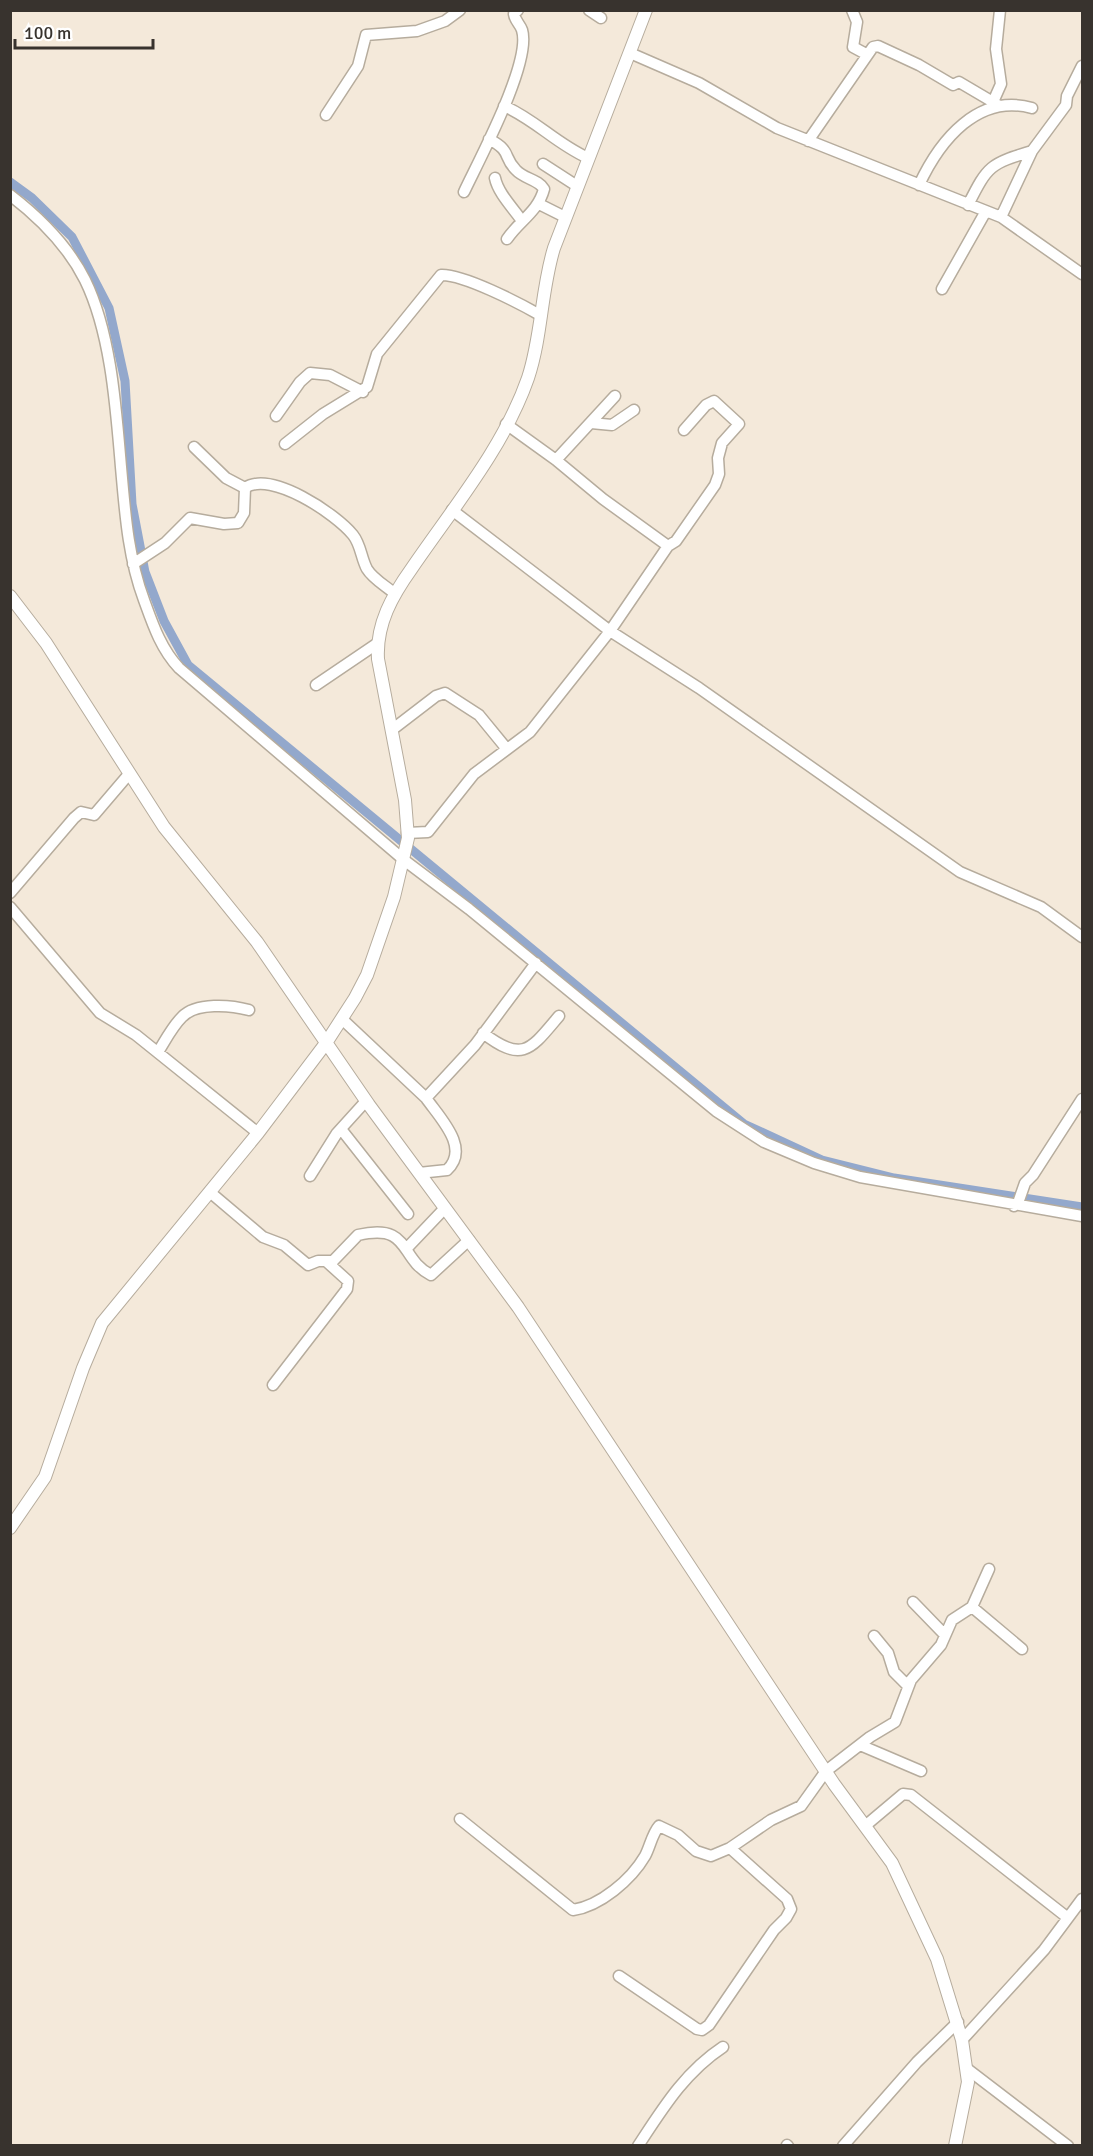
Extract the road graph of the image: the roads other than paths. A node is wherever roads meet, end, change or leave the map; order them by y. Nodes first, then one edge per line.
1 (460, 10) edge
2 (518, 10) edge
3 (589, 10) edge
4 (646, 10) edge
5 (852, 10) edge
6 (1000, 10) edge
7 (601, 18) dead end
8 (630, 53) junction
9 (866, 54) junction
10 (1083, 66) edge
11 (996, 104) junction
12 (504, 105) junction
13 (1032, 108) dead end
14 (326, 115) dead end
15 (489, 139) junction
16 (807, 141) junction
17 (1032, 151) junction
18 (588, 158) junction
19 (543, 164) dead end
20 (495, 178) dead end
21 (919, 185) junction
22 (577, 186) junction
23 (464, 192) dead end
24 (10, 195) edge
25 (538, 204) junction
26 (968, 204) junction
27 (986, 211) junction
28 (565, 217) junction
29 (1001, 217) junction
30 (522, 221) junction
31 (507, 239) dead end
32 (1083, 274) edge
33 (942, 289) dead end
34 (540, 315) junction
35 (363, 392) junction
36 (615, 396) dead end
37 (634, 410) dead end
38 (276, 416) dead end
39 (591, 423) junction
40 (506, 424) junction
41 (684, 430) dead end
42 (285, 444) dead end
43 (194, 447) dead end
44 (556, 460) junction
45 (245, 488) junction
46 (452, 510) junction
47 (668, 546) junction
48 (135, 562) junction
49 (395, 594) junction
50 (10, 596) edge
51 (610, 631) junction
52 (378, 643) junction
53 (316, 685) dead end
54 (393, 729) junction
55 (506, 748) junction
56 (129, 774) junction
57 (408, 835) junction
58 (403, 856) junction
59 (10, 893) edge
60 (10, 907) edge
61 (1083, 937) edge
62 (536, 963) junction
63 (249, 1010) dead end
64 (559, 1016) dead end
65 (342, 1019) junction
66 (483, 1033) junction
67 (326, 1043) junction
68 (158, 1052) junction
69 (426, 1098) junction
70 (1083, 1100) edge
71 (366, 1101) junction
72 (341, 1129) junction
73 (258, 1133) junction
74 (419, 1173) junction
75 (310, 1176) dead end
76 (211, 1193) junction
77 (1016, 1204) junction
78 (445, 1208) junction
79 (408, 1214) dead end
80 (1083, 1216) edge
81 (469, 1240) junction
82 (407, 1248) junction
83 (327, 1262) junction
84 (273, 1386) dead end
85 (10, 1528) edge
86 (989, 1569) dead end
87 (912, 1602) dead end
88 (972, 1607) junction
89 (945, 1635) junction
90 (873, 1636) dead end
91 (1022, 1649) dead end
92 (908, 1686) junction
93 (860, 1745) junction
94 (826, 1771) junction
95 (921, 1771) dead end
96 (460, 1819) dead end
97 (865, 1826) junction
98 (730, 1848) junction
99 (1083, 1899) edge
100 (1068, 1918) junction
101 (619, 1976) dead end
102 (958, 2022) junction
103 (963, 2040) junction
104 (723, 2047) dead end
105 (966, 2068) junction
106 (638, 2145) edge
107 (843, 2145) edge
108 (955, 2145) edge
109 (1068, 2145) edge

1 - 14 street
2 - 12 street
3 - 7 street
4 - 8 street
5 - 9 street
6 - 11 street
8 - 16 street
8 - 18 street
9 - 11 street
9 - 16 street
10 - 17 street
11 - 13 street
11 - 21 street
12 - 15 street
12 - 18 street
15 - 23 street
15 - 25 street
16 - 21 street
17 - 26 street
17 - 29 street
18 - 22 street
19 - 22 street
20 - 30 street
21 - 26 street
22 - 28 street
24 - 48 street
25 - 28 street
25 - 30 street
26 - 27 street
27 - 29 street
27 - 33 street
28 - 34 street
29 - 32 street
30 - 31 street
34 - 35 street
34 - 40 street
35 - 38 street
35 - 42 street
36 - 39 street
37 - 39 street
39 - 44 street
40 - 44 street
40 - 46 street
41 - 47 street
43 - 45 street
44 - 47 street
45 - 48 street
45 - 49 street
46 - 49 street
46 - 51 street
47 - 51 street
48 - 58 street
49 - 52 street
50 - 56 street
51 - 55 street
51 - 61 street
52 - 53 street
52 - 54 street
54 - 55 street
54 - 57 street
55 - 57 street
56 - 59 street
56 - 67 street
57 - 58 street
58 - 62 street
58 - 65 street
60 - 68 street
62 - 66 street
62 - 77 street
63 - 68 street
64 - 66 street
65 - 67 street
65 - 69 street
66 - 69 street
67 - 71 street
67 - 73 street
68 - 73 street
69 - 74 street
70 - 77 street
71 - 72 street
71 - 74 street
72 - 75 street
72 - 79 street
73 - 76 street
74 - 78 street
76 - 83 street
76 - 85 street
77 - 80 street
78 - 81 street
78 - 82 street
81 - 82 street
81 - 94 street
82 - 83 street
83 - 84 street
86 - 88 street
87 - 89 street
88 - 89 street
88 - 91 street
89 - 92 street
90 - 92 street
92 - 93 street
93 - 94 street
93 - 95 street
94 - 97 street
94 - 98 street
96 - 98 street
97 - 100 street
97 - 102 street
98 - 101 street
99 - 100 street
100 - 103 street
102 - 103 street
102 - 107 street
103 - 105 street
104 - 106 street
105 - 108 street
105 - 109 street

